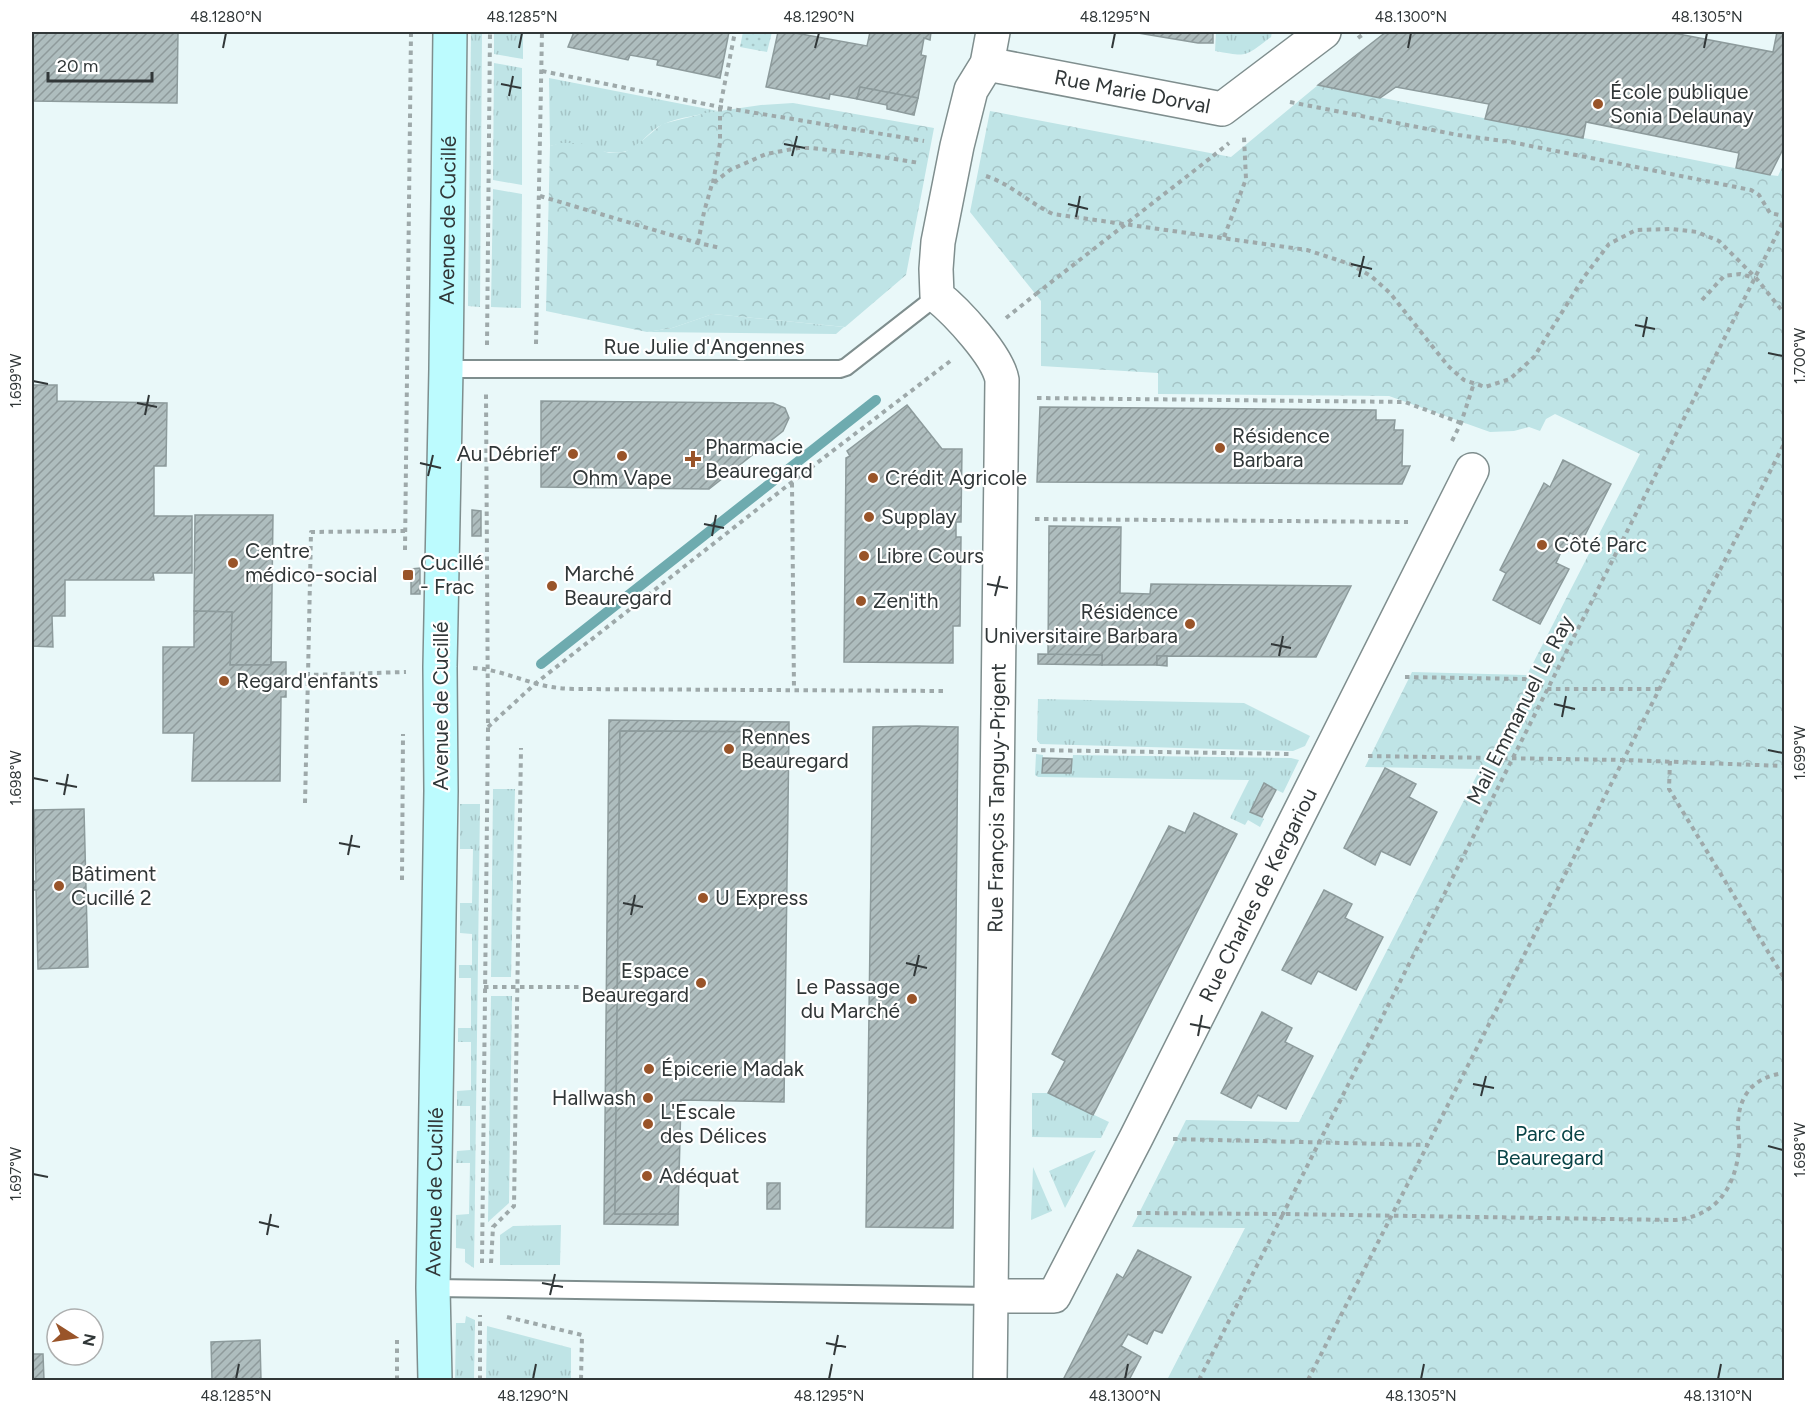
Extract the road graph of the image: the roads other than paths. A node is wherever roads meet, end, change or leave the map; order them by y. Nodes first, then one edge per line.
1 (450, 32) edge
2 (993, 32) edge
3 (1324, 32) edge
4 (987, 64) junction
5 (938, 296) junction
6 (446, 369) junction
7 (1472, 470) dead end
8 (433, 1288) junction
9 (992, 1296) junction
10 (435, 1380) edge
11 (990, 1380) edge

1 - 6 street, Avenue de Cucillé
2 - 4 street
3 - 4 street, Rue Marie Dorval
4 - 5 street
5 - 6 lane, Rue Julie d'Angennes
5 - 9 street, Rue François Tanguy-Prigent
6 - 8 street, Avenue de Cucillé
7 - 9 street, Rue Charles de Kergariou
8 - 9 lane
8 - 10 street, Avenue de Cucillé
9 - 11 street, Rue François Tanguy-Prigent

